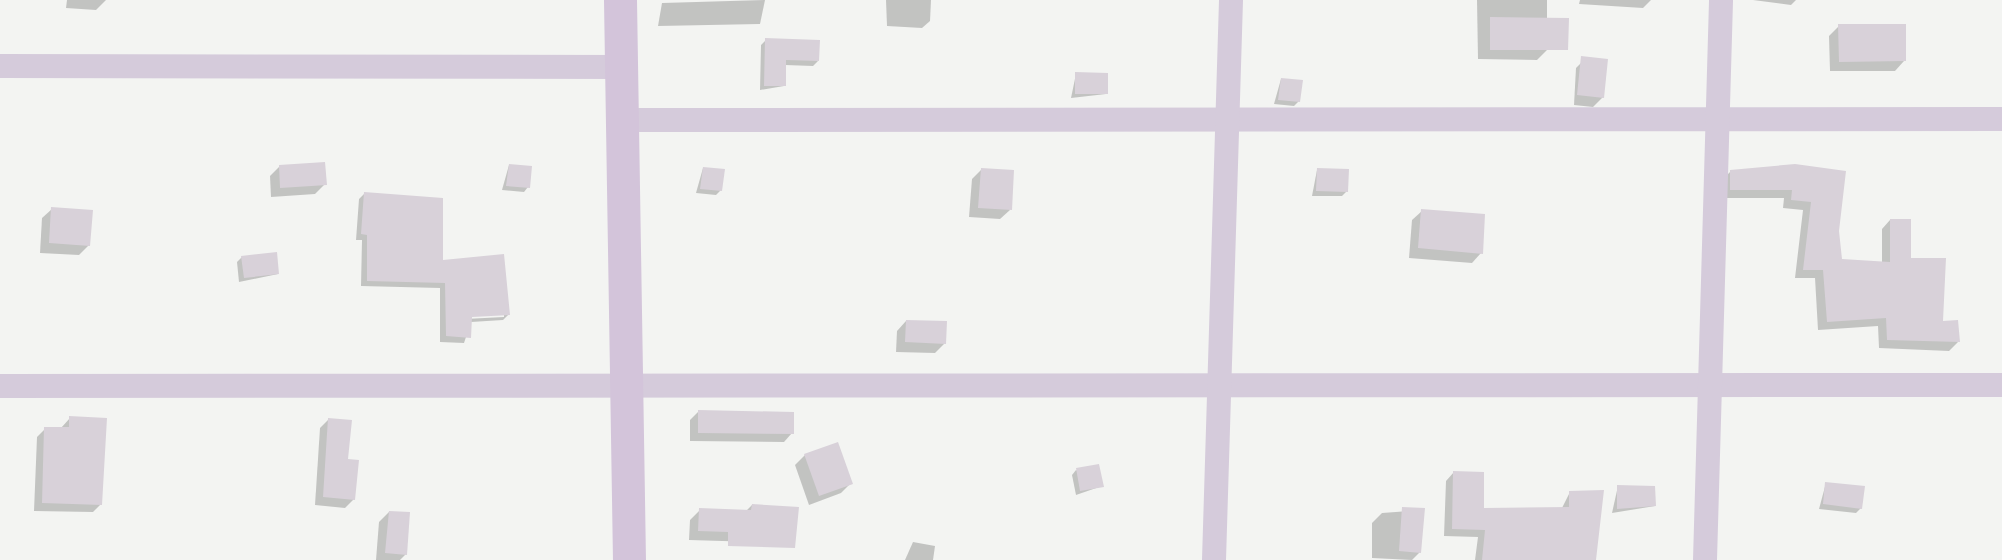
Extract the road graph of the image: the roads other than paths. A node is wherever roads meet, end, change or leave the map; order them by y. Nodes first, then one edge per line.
1 (620, 0) edge
2 (1231, 0) edge
3 (1721, 0) edge
4 (0, 66) edge
5 (621, 67) junction
6 (1718, 119) junction
7 (2002, 119) edge
8 (622, 120) junction
9 (1227, 120) junction
10 (2002, 385) edge
11 (0, 386) edge
12 (626, 386) junction
13 (1216, 386) junction
14 (1710, 386) junction
15 (629, 560) edge
16 (1214, 560) edge
17 (1704, 560) edge

1 - 5 main road
2 - 9 street
3 - 6 street
4 - 5 street
5 - 8 main road
6 - 7 street
6 - 9 street
6 - 14 street
8 - 9 street
8 - 12 main road
9 - 13 street
10 - 14 street
11 - 12 street
12 - 13 street
12 - 15 main road
13 - 14 street
13 - 16 street
14 - 17 street

